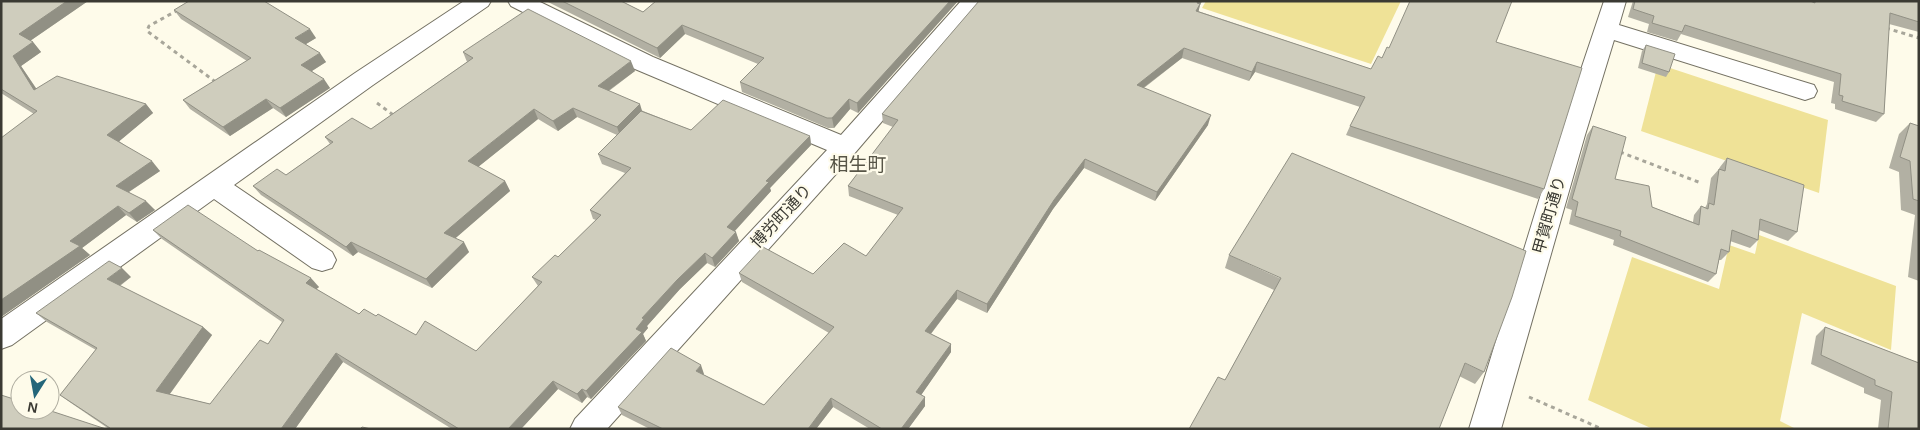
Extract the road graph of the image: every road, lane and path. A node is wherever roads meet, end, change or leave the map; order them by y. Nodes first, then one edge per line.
1 (480, 1) edge
2 (518, 1) edge
3 (974, 1) edge
4 (1615, 1) edge
5 (179, 10) edge
6 (1880, 27) edge
7 (1606, 29) junction
8 (1919, 38) edge
9 (354, 86) junction
10 (224, 88) edge
11 (1805, 91) dead end
12 (399, 119) edge
13 (1572, 135) junction
14 (845, 147) junction
15 (1701, 183) dead end
16 (214, 185) junction
17 (322, 260) dead end
18 (1, 336) edge
19 (1498, 385) junction
20 (586, 429) edge
21 (1484, 429) edge
22 (1602, 429) edge

1 - 9 street
2 - 14 street
3 - 14 street, 博労町通り
4 - 7 street, 甲賀町通り
5 - 10 path
6 - 8 path
7 - 11 street
7 - 13 street, 甲賀町通り
9 - 12 path
9 - 16 street
13 - 15 path
13 - 19 street, 甲賀町通り
14 - 20 street, 博労町通り
16 - 17 street
16 - 18 street
19 - 21 street, 甲賀町通り
19 - 22 path

